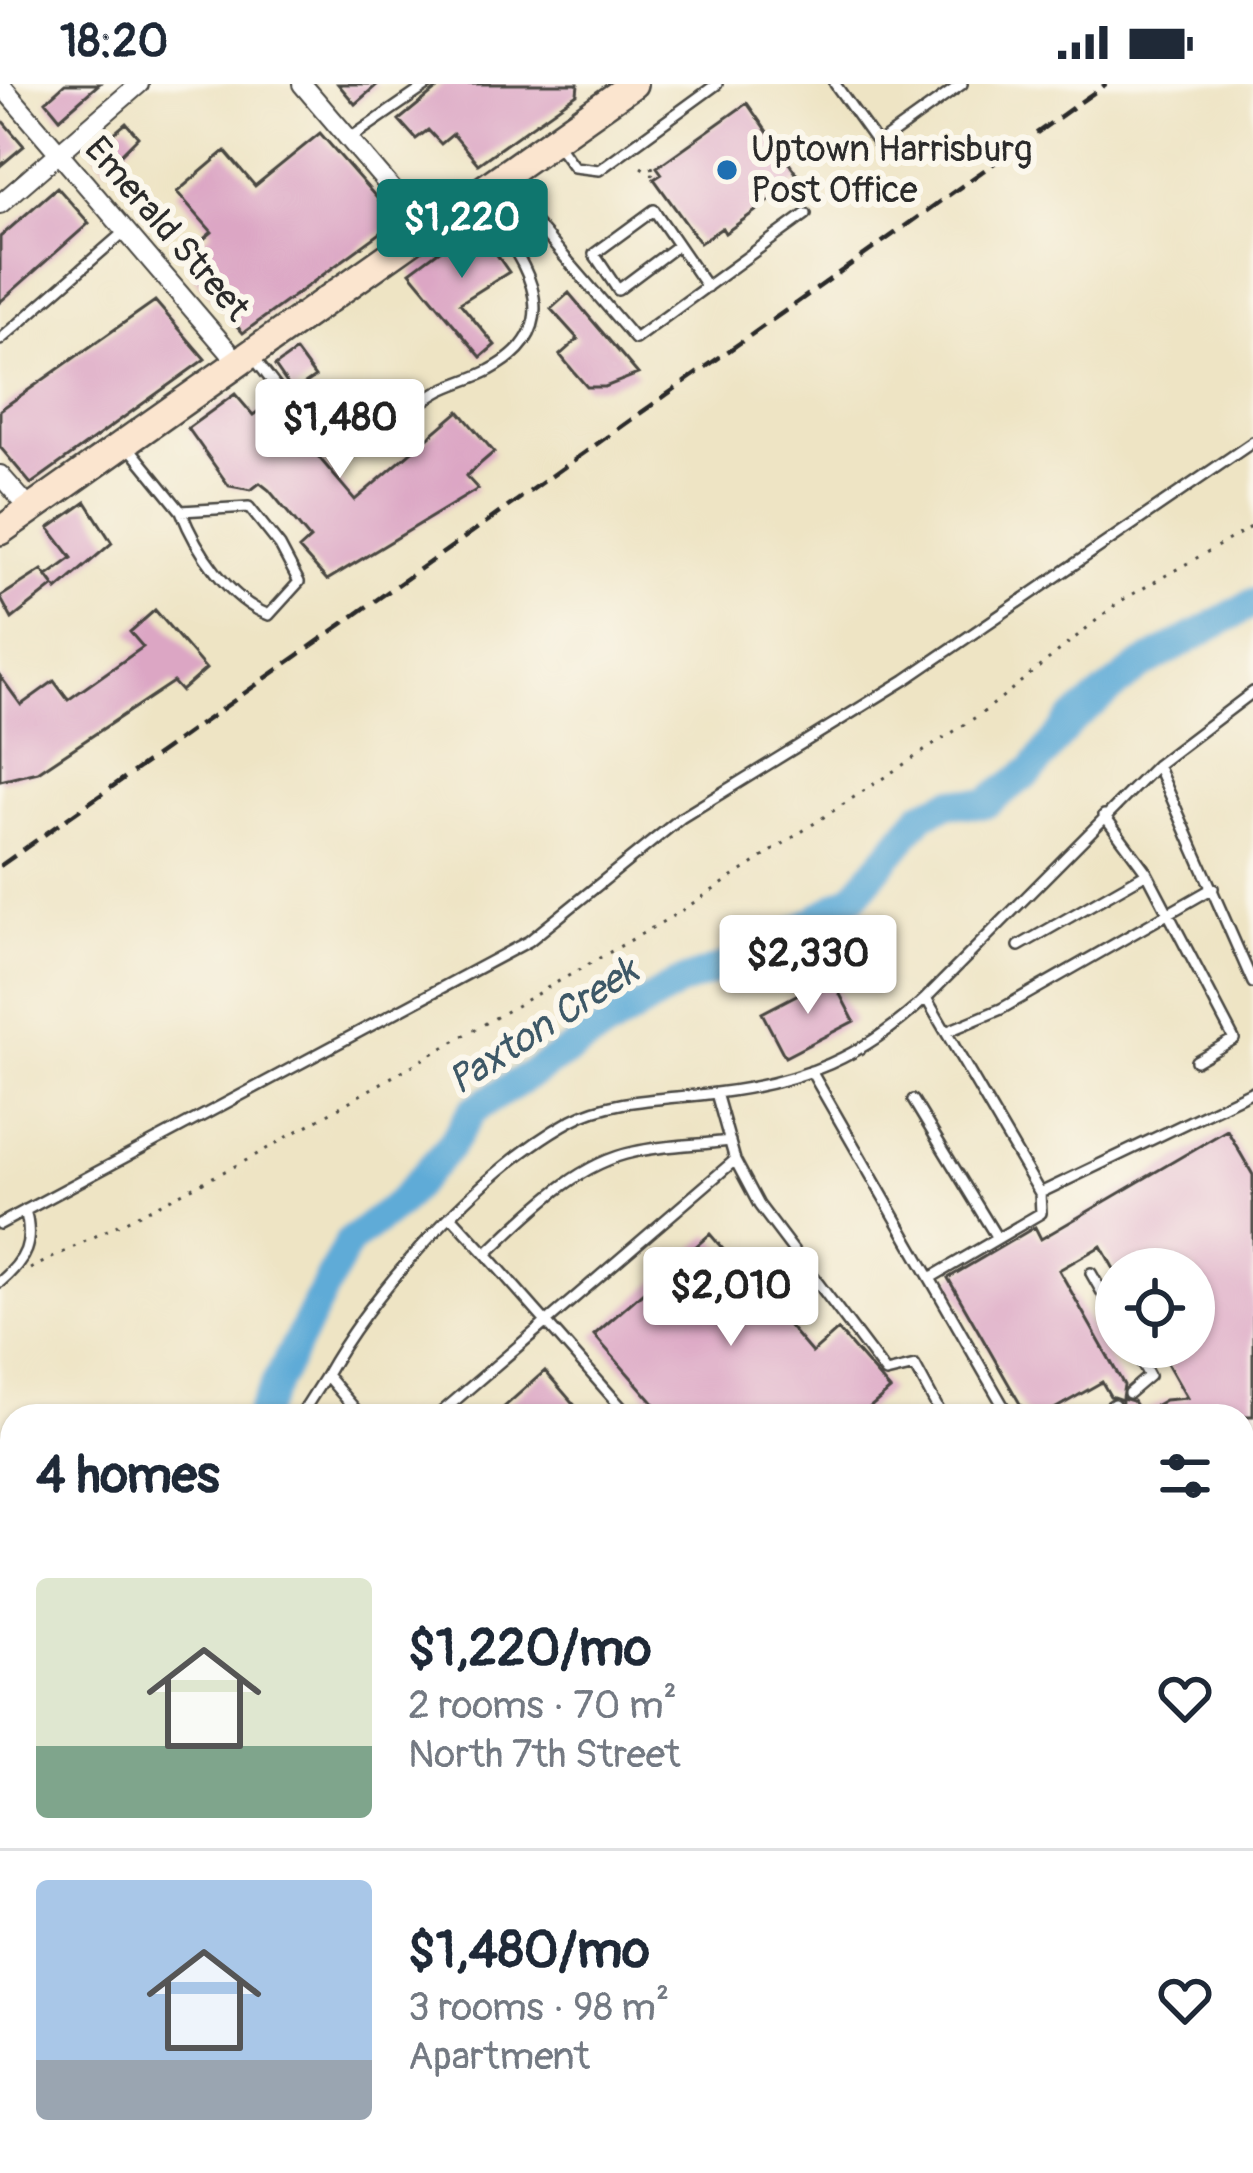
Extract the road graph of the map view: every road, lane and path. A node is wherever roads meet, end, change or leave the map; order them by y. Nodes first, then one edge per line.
1 (0, 84) edge
2 (139, 84) edge
3 (302, 84) edge
4 (429, 84) edge
5 (633, 84) edge
6 (717, 84) edge
7 (835, 84) edge
8 (962, 84) edge
9 (349, 139) junction
10 (554, 139) junction
11 (60, 155) junction
12 (650, 160) dead end
13 (640, 167) dead end
14 (486, 187) junction
15 (0, 204) edge
16 (806, 214) dead end
17 (426, 229) junction
18 (124, 232) junction
19 (678, 245) junction
20 (707, 287) junction
21 (0, 340) edge
22 (243, 357) junction
23 (125, 441) junction
24 (1253, 442) edge
25 (0, 475) edge
26 (29, 509) junction
27 (182, 512) junction
28 (1253, 526) edge
29 (0, 531) edge
30 (1253, 692) edge
31 (1156, 765) junction
32 (1104, 815) junction
33 (1147, 872) junction
34 (1213, 888) junction
35 (1170, 912) junction
36 (1019, 946) dead end
37 (1253, 982) edge
38 (926, 998) junction
39 (946, 1032) junction
40 (1196, 1061) dead end
41 (811, 1071) junction
42 (1253, 1091) edge
43 (716, 1093) junction
44 (913, 1100) dead end
45 (730, 1141) junction
46 (735, 1160) junction
47 (1040, 1193) junction
48 (25, 1210) junction
49 (452, 1217) junction
50 (0, 1223) edge
51 (997, 1238) junction
52 (486, 1254) junction
53 (1091, 1273) dead end
54 (930, 1278) junction
55 (1095, 1280) edge
56 (1, 1282) edge
57 (549, 1321) junction
58 (1144, 1368) edge
59 (326, 1376) junction
60 (1129, 1393) dead end
61 (308, 1404) edge
62 (350, 1404) edge
63 (451, 1404) edge
64 (619, 1404) edge
65 (935, 1404) edge
66 (1002, 1404) edge

1 - 11 street, Emerald Street
2 - 11 street
3 - 9 street
4 - 9 lane
5 - 10 main road
6 - 10 lane
7 - 8 lane
9 - 17 street
10 - 14 main road
11 - 15 street
11 - 18 street, Emerald Street
12 - 13 path
14 - 17 main road
14 - 20 lane
14 - 22 lane
16 - 20 lane
17 - 22 main road
18 - 21 lane
18 - 22 street, Emerald Street
19 - 19 lane
19 - 20 lane
22 - 23 main road
23 - 26 main road
23 - 27 lane
24 - 48 lane
25 - 26 street
26 - 29 main road
27 - 27 lane
28 - 56 path
30 - 31 lane
31 - 32 lane
31 - 34 lane
32 - 33 lane
32 - 38 lane
33 - 35 lane
33 - 36 lane
34 - 35 lane
34 - 37 lane
35 - 39 lane
35 - 40 lane
38 - 39 lane
38 - 41 lane
39 - 47 lane
41 - 43 lane
41 - 54 lane
42 - 47 lane
43 - 45 lane
43 - 49 lane
44 - 51 lane
45 - 46 lane
45 - 52 lane
46 - 57 lane
46 - 65 lane
47 - 51 lane
48 - 50 lane
48 - 56 lane
49 - 52 lane
49 - 59 lane
51 - 54 lane
52 - 57 lane
53 - 55 lane
54 - 66 lane
57 - 63 lane
57 - 64 lane
58 - 60 lane
59 - 61 lane
59 - 62 lane

